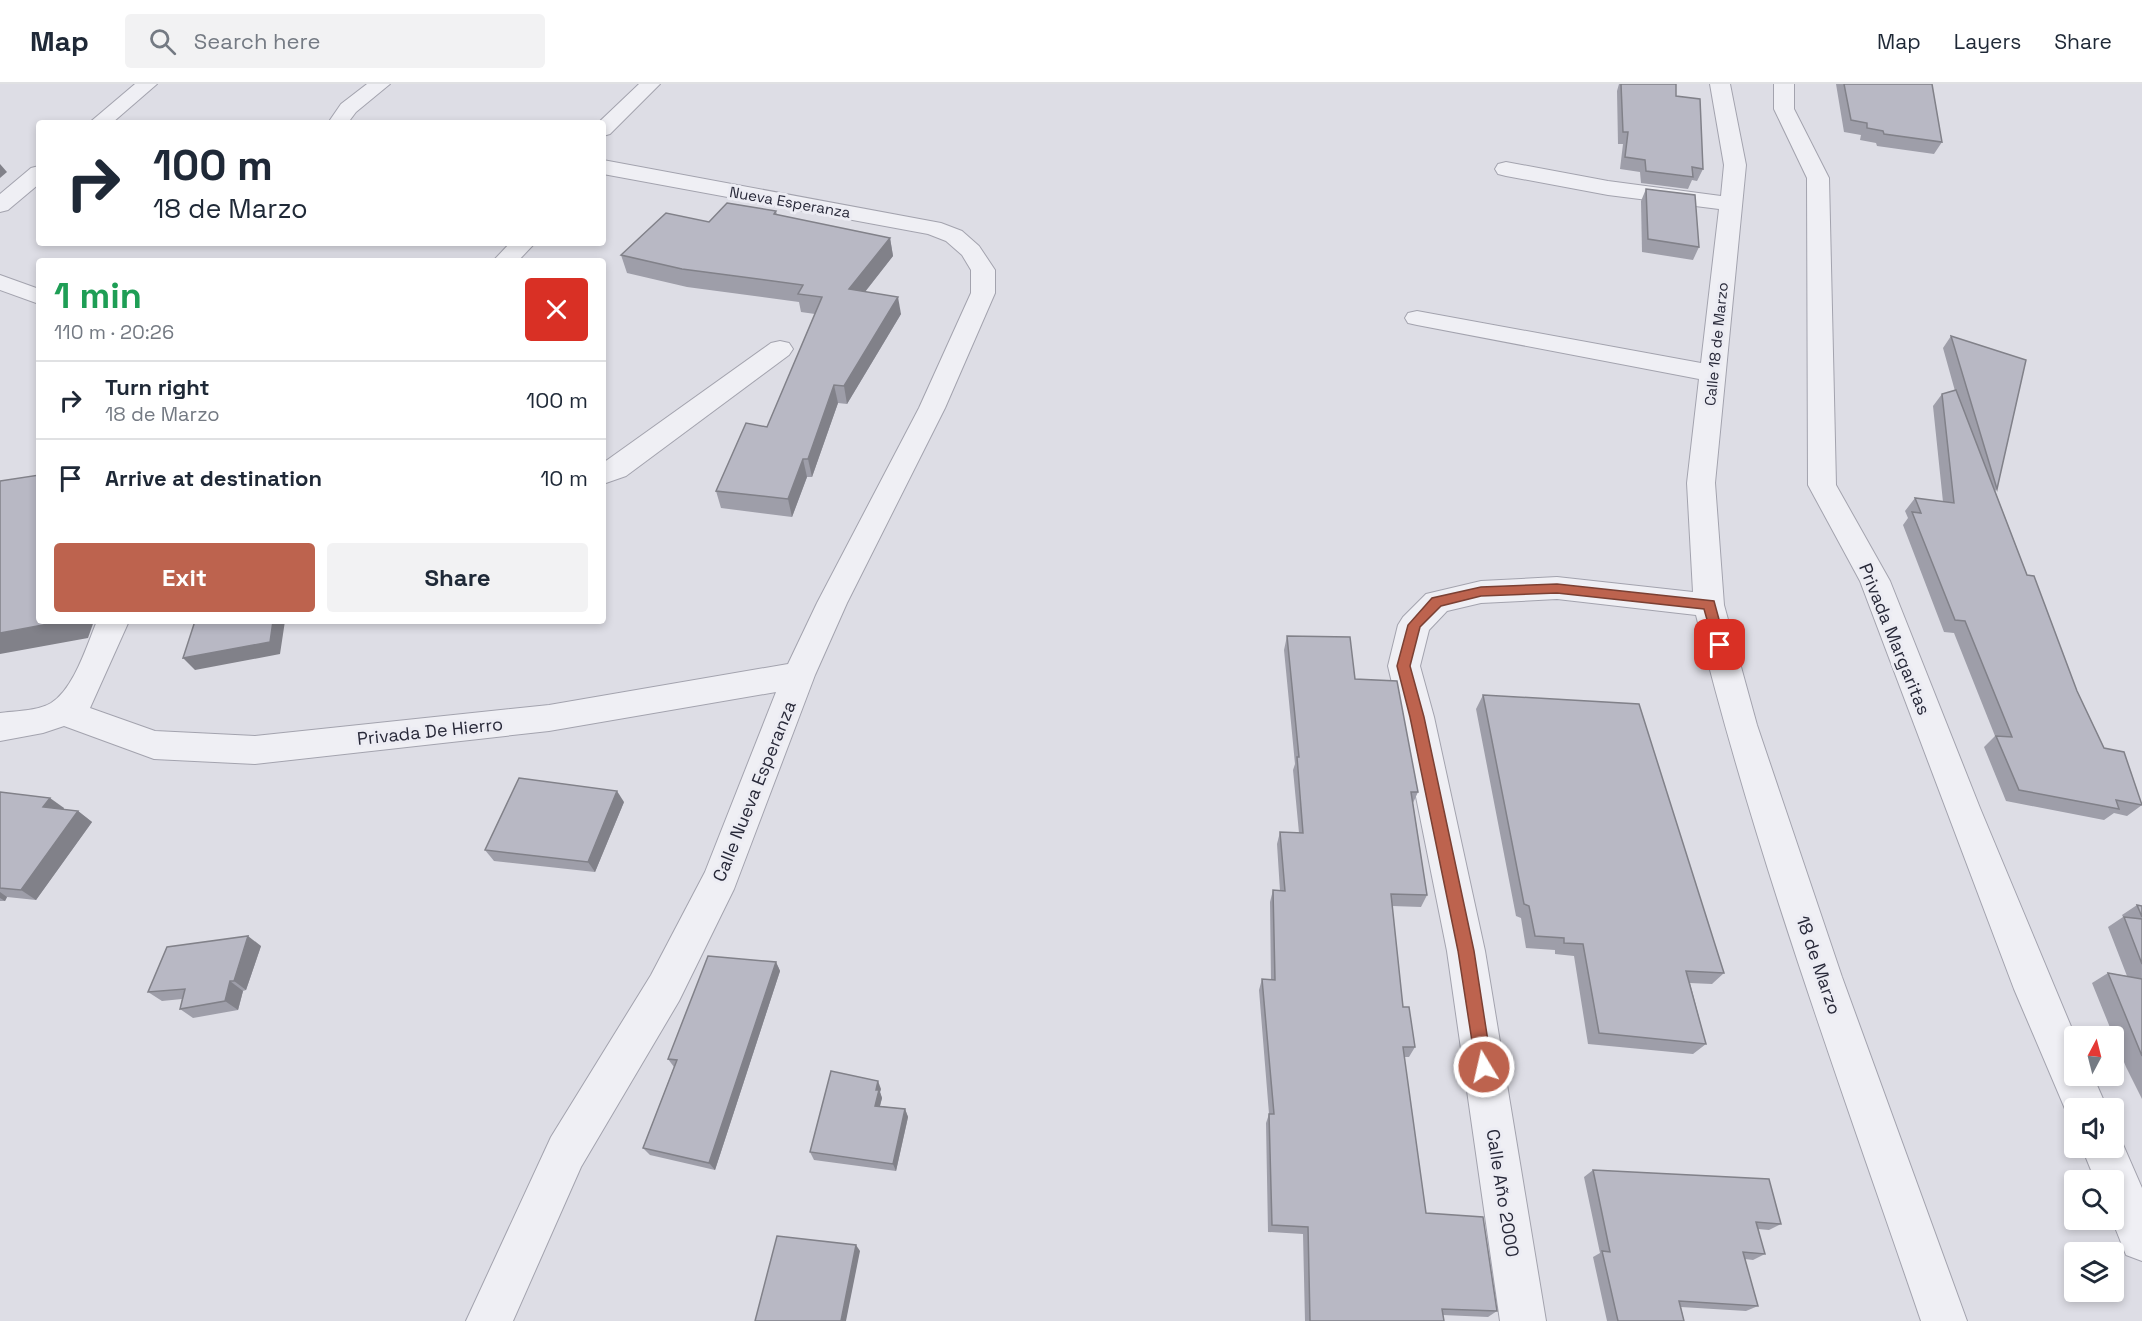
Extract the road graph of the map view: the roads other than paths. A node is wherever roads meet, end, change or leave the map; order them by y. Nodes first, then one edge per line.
1 (147, 84) edge
2 (380, 84) edge
3 (650, 84) edge
4 (1720, 84) edge
5 (1784, 84) edge
6 (103, 120) edge
7 (340, 120) edge
8 (606, 127) edge
9 (606, 167) edge
10 (1506, 169) dead end
11 (36, 175) edge
12 (1731, 204) junction
13 (0, 205) edge
14 (520, 246) edge
15 (971, 251) joint
16 (508, 258) edge
17 (0, 282) edge
18 (36, 296) edge
19 (1417, 318) dead end
20 (780, 349) dead end
21 (1713, 373) junction
22 (606, 473) edge
23 (1709, 605) junction
24 (112, 624) edge
25 (799, 675) junction
26 (63, 712) junction
27 (0, 727) edge
28 (2082, 1098) edge
29 (2107, 1158) edge
30 (2142, 1239) edge
31 (489, 1321) edge
32 (1523, 1321) edge
33 (1944, 1321) edge

1 - 6 street
2 - 7 street
3 - 8 street
4 - 12 street, Calle 18 de Marzo
5 - 28 street, Privada Margaritas
9 - 15 street, Nueva Esperanza
10 - 12 street
11 - 13 street
12 - 21 street, Calle 18 de Marzo
14 - 16 street
15 - 25 street, Calle Nueva Esperanza
17 - 18 street
19 - 21 street
20 - 22 street
21 - 23 street, Calle 18 de Marzo
23 - 32 street, Calle Año 2000
23 - 33 street, 18 de Marzo
24 - 26 street
25 - 26 street, Privada De Hierro
25 - 31 street, Calle Nueva Esperanza
26 - 27 street
29 - 30 street

